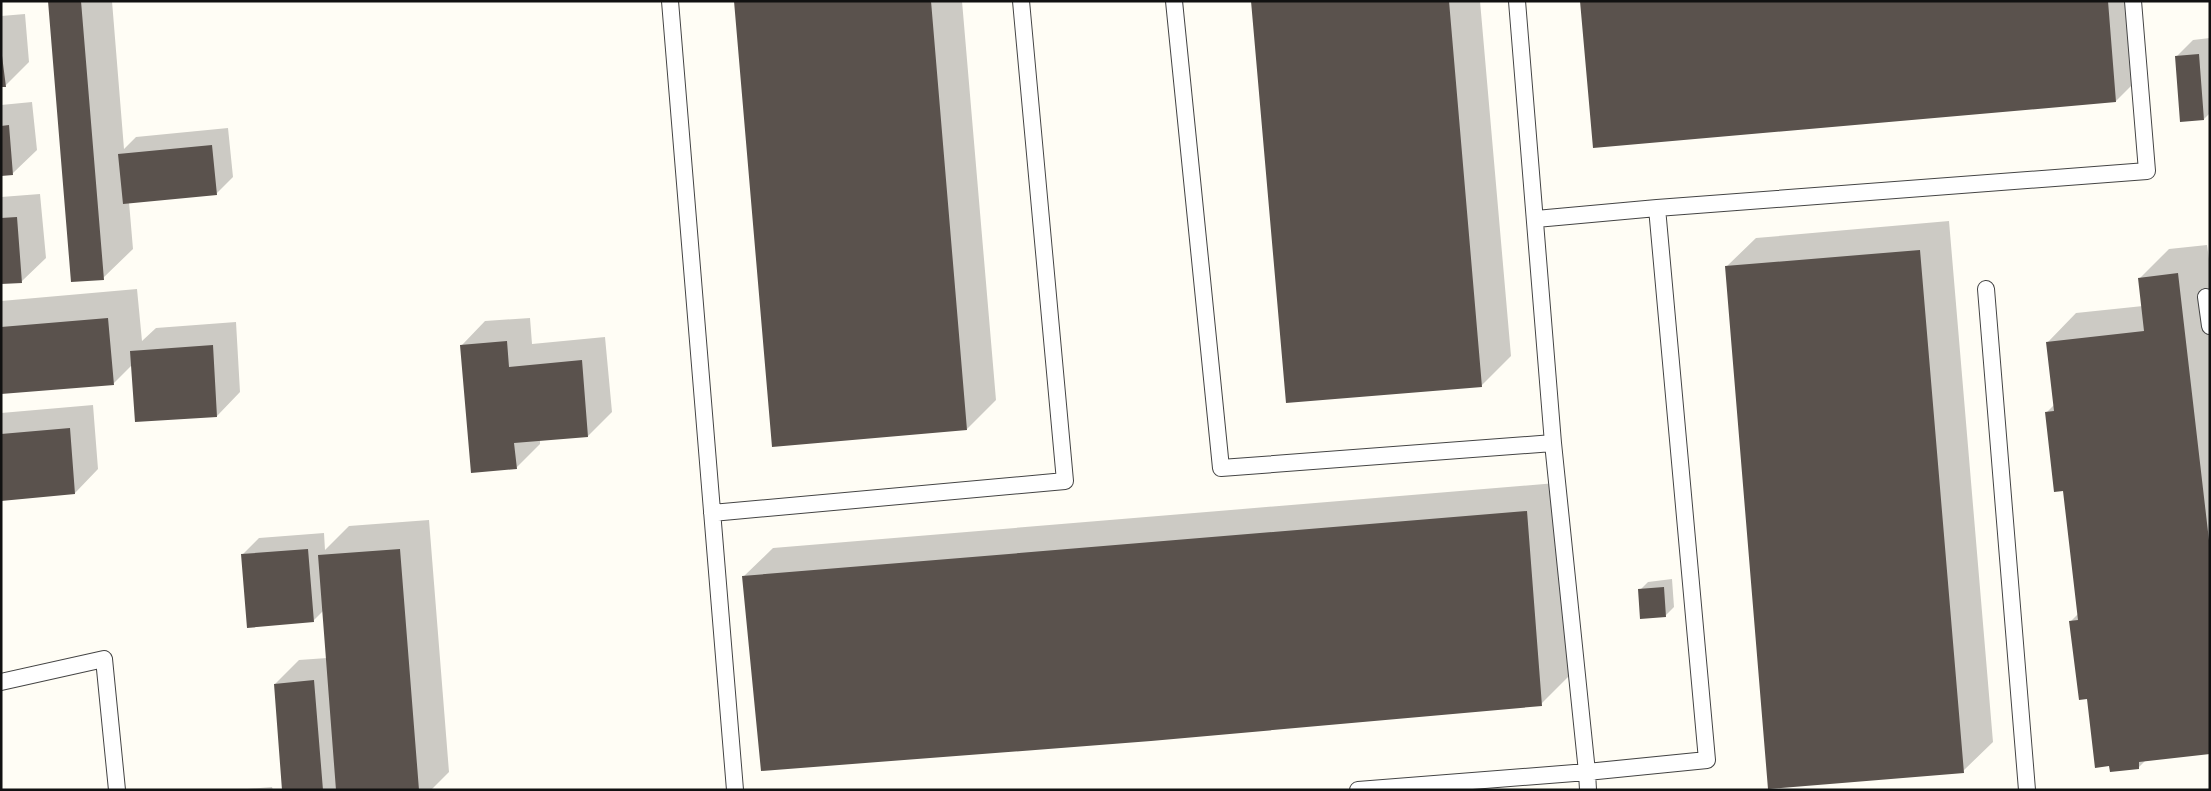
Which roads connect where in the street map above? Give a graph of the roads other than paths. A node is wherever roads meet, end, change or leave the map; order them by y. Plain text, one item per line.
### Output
1 (670, 1) edge
2 (1021, 1) edge
3 (1174, 1) edge
4 (1517, 1) edge
5 (2133, 1) edge
6 (1657, 208) junction
7 (1536, 219) junction
8 (1986, 289) dead end
9 (2206, 297) dead end
10 (2210, 326) edge
11 (1553, 443) junction
12 (712, 513) junction
13 (1, 682) edge
14 (1587, 772) junction
15 (117, 790) edge
16 (735, 790) edge
17 (1358, 790) edge
18 (1588, 790) edge
19 (2027, 790) edge

1 - 12 lane
2 - 12 lane
3 - 11 lane
4 - 7 lane
5 - 6 lane
6 - 7 lane
6 - 14 lane
7 - 11 lane
8 - 19 lane
9 - 10 lane
11 - 14 lane
12 - 16 lane
13 - 15 lane
14 - 17 lane
14 - 18 lane

